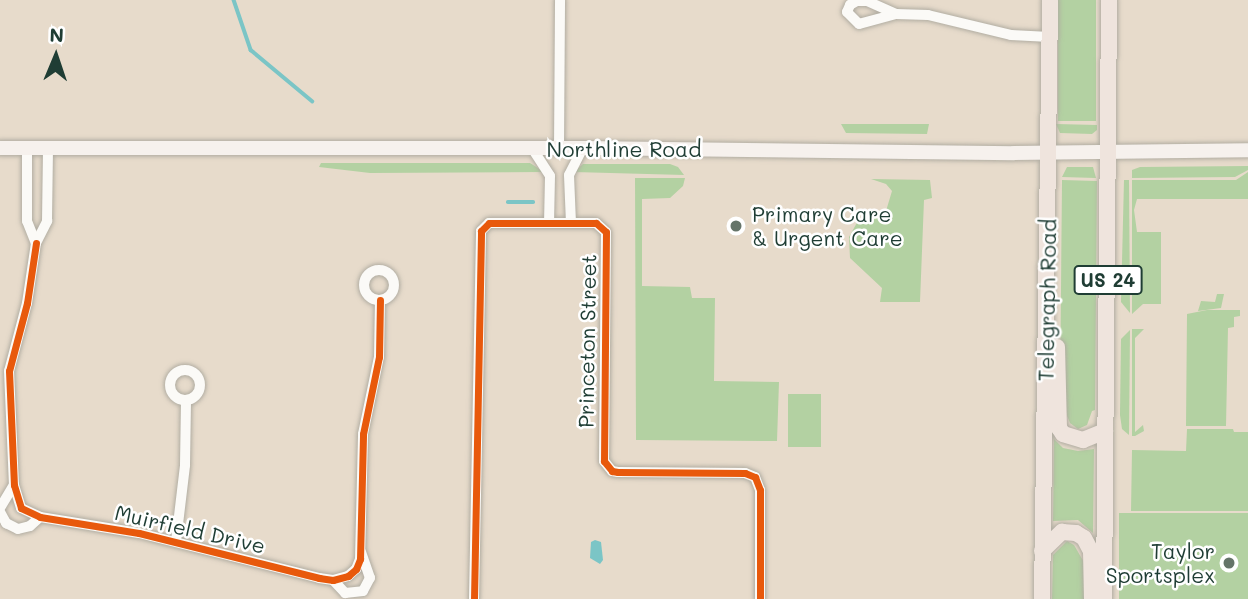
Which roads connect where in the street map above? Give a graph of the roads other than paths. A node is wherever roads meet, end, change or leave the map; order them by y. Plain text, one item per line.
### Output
1 (560, 0) edge
2 (1050, 0) edge
3 (1101, 0) edge
4 (1110, 0) edge
5 (896, 13) dead end
6 (1109, 20) junction
7 (1050, 37) junction
8 (48, 147) junction
9 (0, 148) edge
10 (27, 148) junction
11 (532, 148) junction
12 (559, 148) junction
13 (583, 148) junction
14 (1248, 150) edge
15 (1109, 151) junction
16 (1049, 153) junction
17 (1049, 192) junction
18 (549, 223) junction
19 (571, 223) junction
20 (36, 243) junction
21 (380, 300) dead end
22 (186, 400) dead end
23 (1105, 430) junction
24 (14, 485) junction
25 (0, 510) edge
26 (40, 517) junction
27 (176, 541) junction
28 (1042, 551) junction
29 (361, 552) junction
30 (333, 580) junction
31 (474, 599) edge
32 (760, 599) edge
33 (1042, 599) edge
34 (1092, 599) edge
35 (1104, 599) edge

1 - 12 street
2 - 7 main road, Telegraph Road / US 24
3 - 6 main road
4 - 6 main road, US 24
5 - 7 street
6 - 15 main road, US 24
7 - 16 main road, Telegraph Road / US 24
8 - 10 main road, Northline Road
8 - 11 main road, Northline Road
8 - 20 street
9 - 10 main road, Northline Road
10 - 20 street
11 - 12 main road, Northline Road
11 - 18 street
12 - 13 main road, Northline Road
13 - 16 main road, Northline Road
13 - 19 street, Princeton Street
14 - 15 main road, Northline Road
15 - 16 main road, Northline Road
15 - 23 main road, US 24
16 - 17 main road, Telegraph Road / US 24
17 - 23 main road
17 - 28 main road, Telegraph Road / US 24
18 - 19 street, Princeton Street
18 - 31 street, Princeton Street
19 - 32 street, Princeton Street
20 - 24 street
21 - 29 street
22 - 27 street
23 - 35 main road, US 24
24 - 25 street, Muirfield Drive
24 - 26 street
25 - 26 street, Muirfield Drive
26 - 27 street, Muirfield Drive
27 - 30 street, Muirfield Drive
28 - 33 main road, Telegraph Road / US 24
28 - 34 main road
29 - 30 street
29 - 30 street, Muirfield Drive

